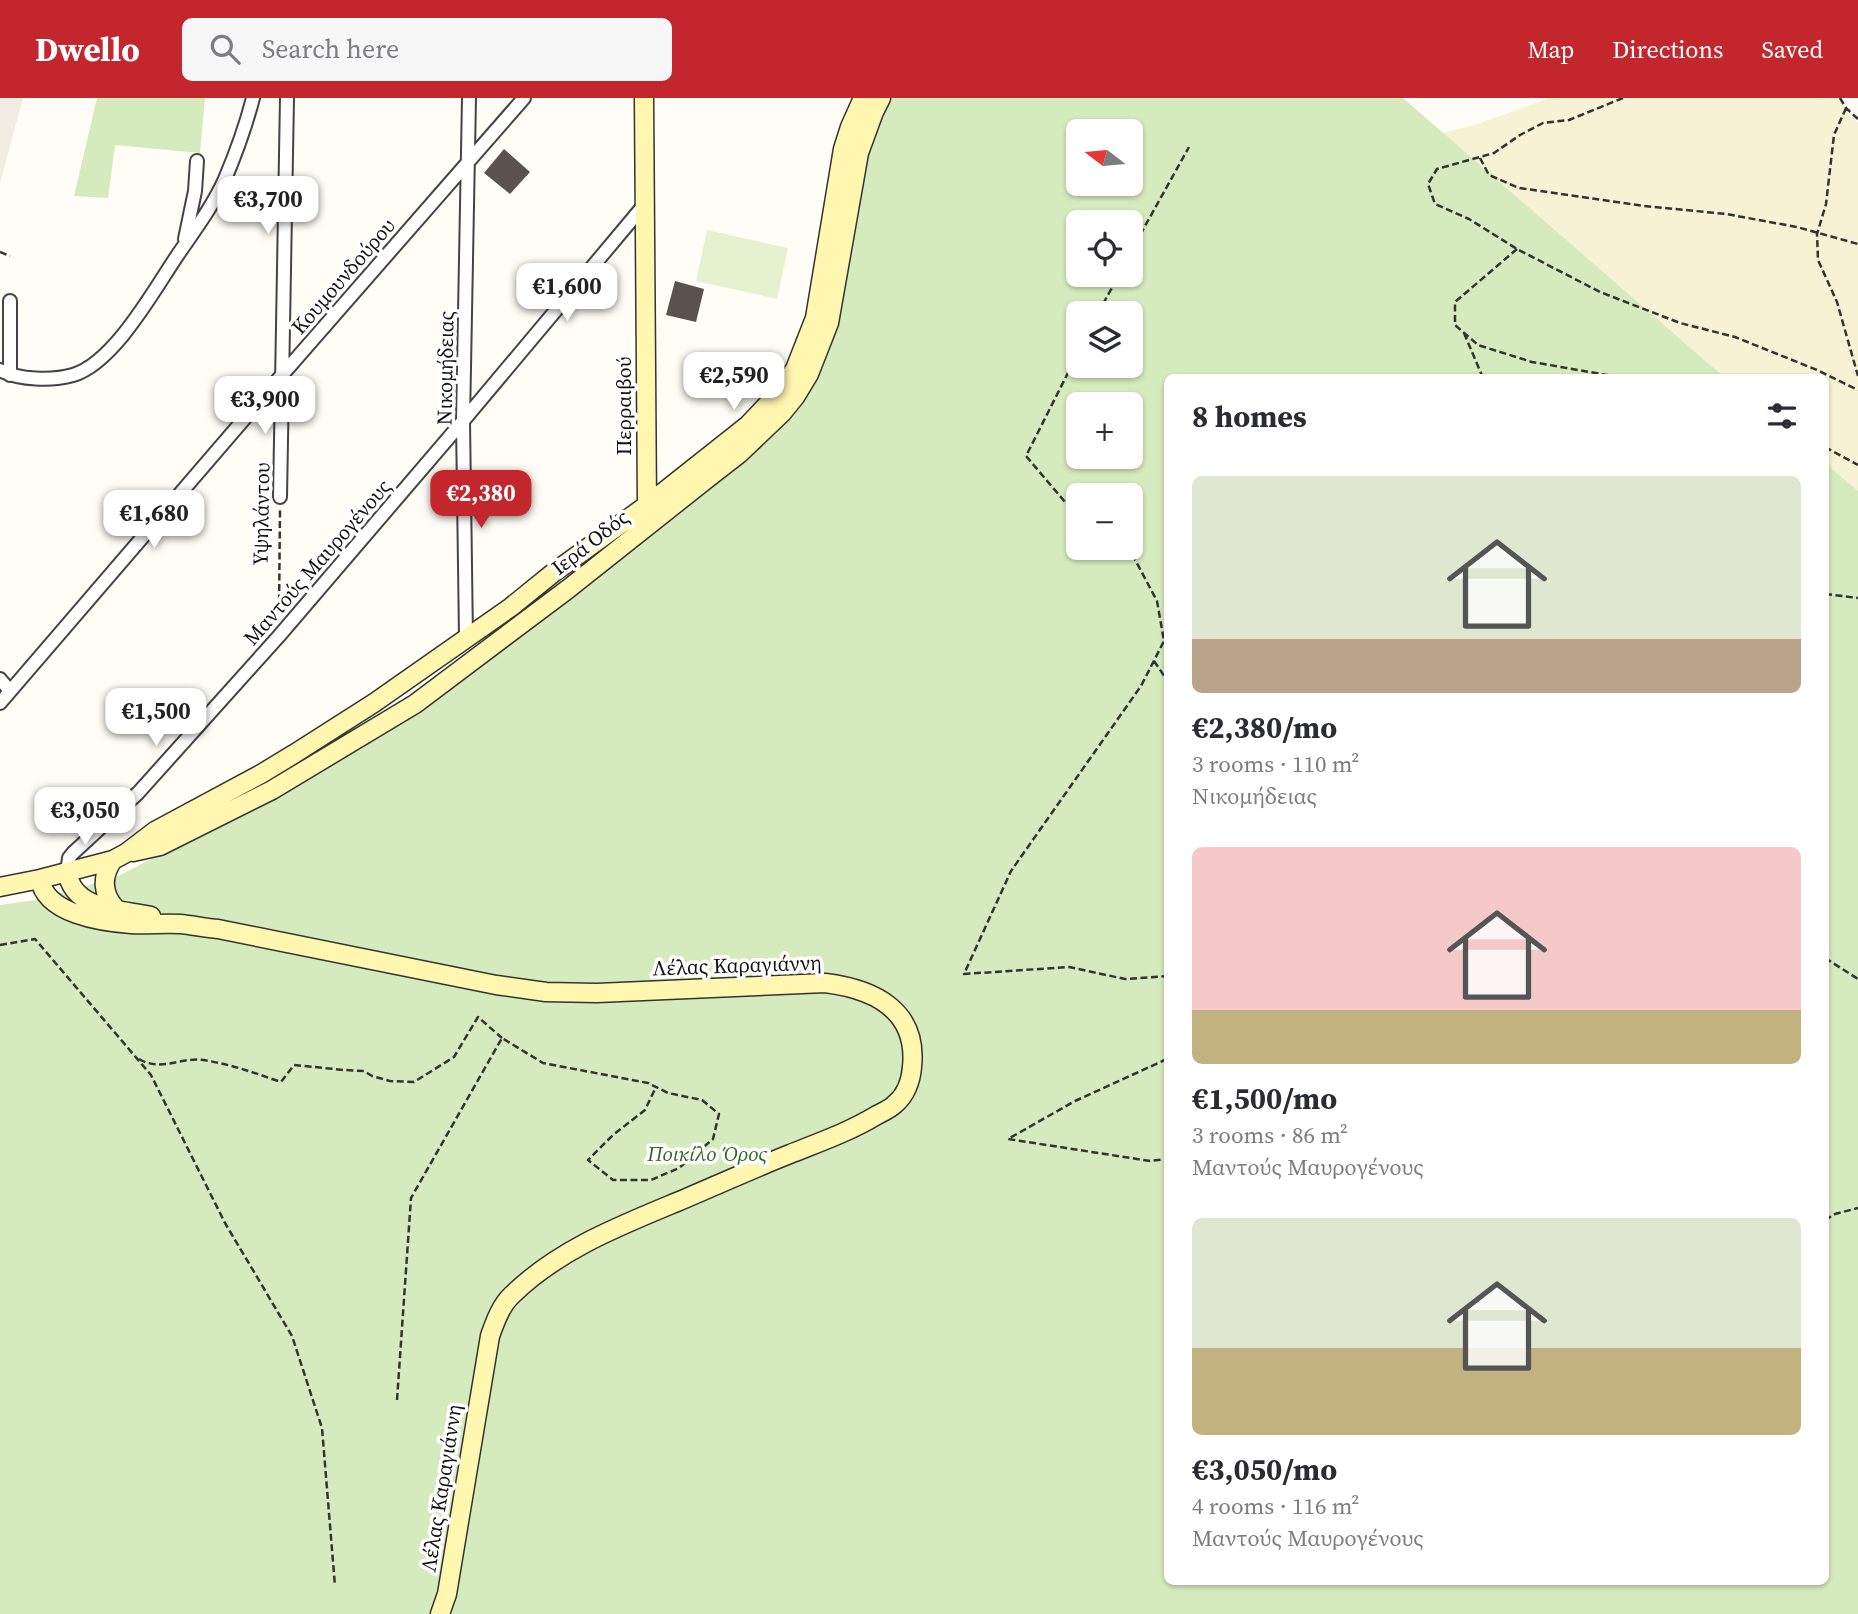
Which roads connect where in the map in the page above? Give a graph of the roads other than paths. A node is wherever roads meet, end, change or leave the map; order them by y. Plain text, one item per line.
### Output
1 (253, 98) edge
2 (287, 98) edge
3 (469, 98) edge
4 (524, 98) edge
5 (644, 98) edge
6 (863, 98) edge
7 (881, 98) edge
8 (197, 161) dead end
9 (467, 163) junction
10 (645, 204) junction
11 (184, 246) junction
12 (10, 301) dead end
13 (5, 373) edge
14 (282, 375) junction
15 (463, 421) junction
16 (280, 498) road end
17 (647, 505) junction
18 (466, 638) junction
19 (0, 679) edge
20 (10, 691) junction
21 (0, 703) edge
22 (120, 857) junction
23 (67, 872) junction
24 (40, 879) junction
25 (0, 887) edge
26 (116, 909) junction
27 (178, 924) junction
28 (440, 1614) edge

1 - 11 street
2 - 14 street, Υψηλάντου
3 - 9 street, Νικομήδειας
4 - 9 street, Κουμουνδούρου
5 - 10 main road, Περραιβού
6 - 17 main road, Ιερά Οδός
7 - 22 main road, Ιερά Οδός
8 - 11 street
9 - 14 street, Κουμουνδούρου
9 - 15 street, Νικομήδειας
10 - 15 street, Μαντούς Μαυρογένους
10 - 17 main road, Περραιβού
11 - 13 street
12 - 13 street
14 - 16 street, Υψηλάντου
14 - 20 street, Κουμουνδούρου
15 - 18 street, Νικομήδειας
15 - 23 street, Μαντούς Μαυρογένους
17 - 18 main road, Ιερά Οδός
18 - 22 main road, Ιερά Οδός
19 - 20 street
20 - 21 street, Κουμουνδούρου
22 - 23 main road, Ιερά Οδός
22 - 26 main road
23 - 24 main road, Ιερά Οδός
23 - 26 main road, Λέλας Καραγιάννη
24 - 25 main road, Ιερά Οδός
24 - 27 main road, Λέλας Καραγιάννη
26 - 27 main road, Λέλας Καραγιάννη
27 - 28 main road, Λέλας Καραγιάννη

